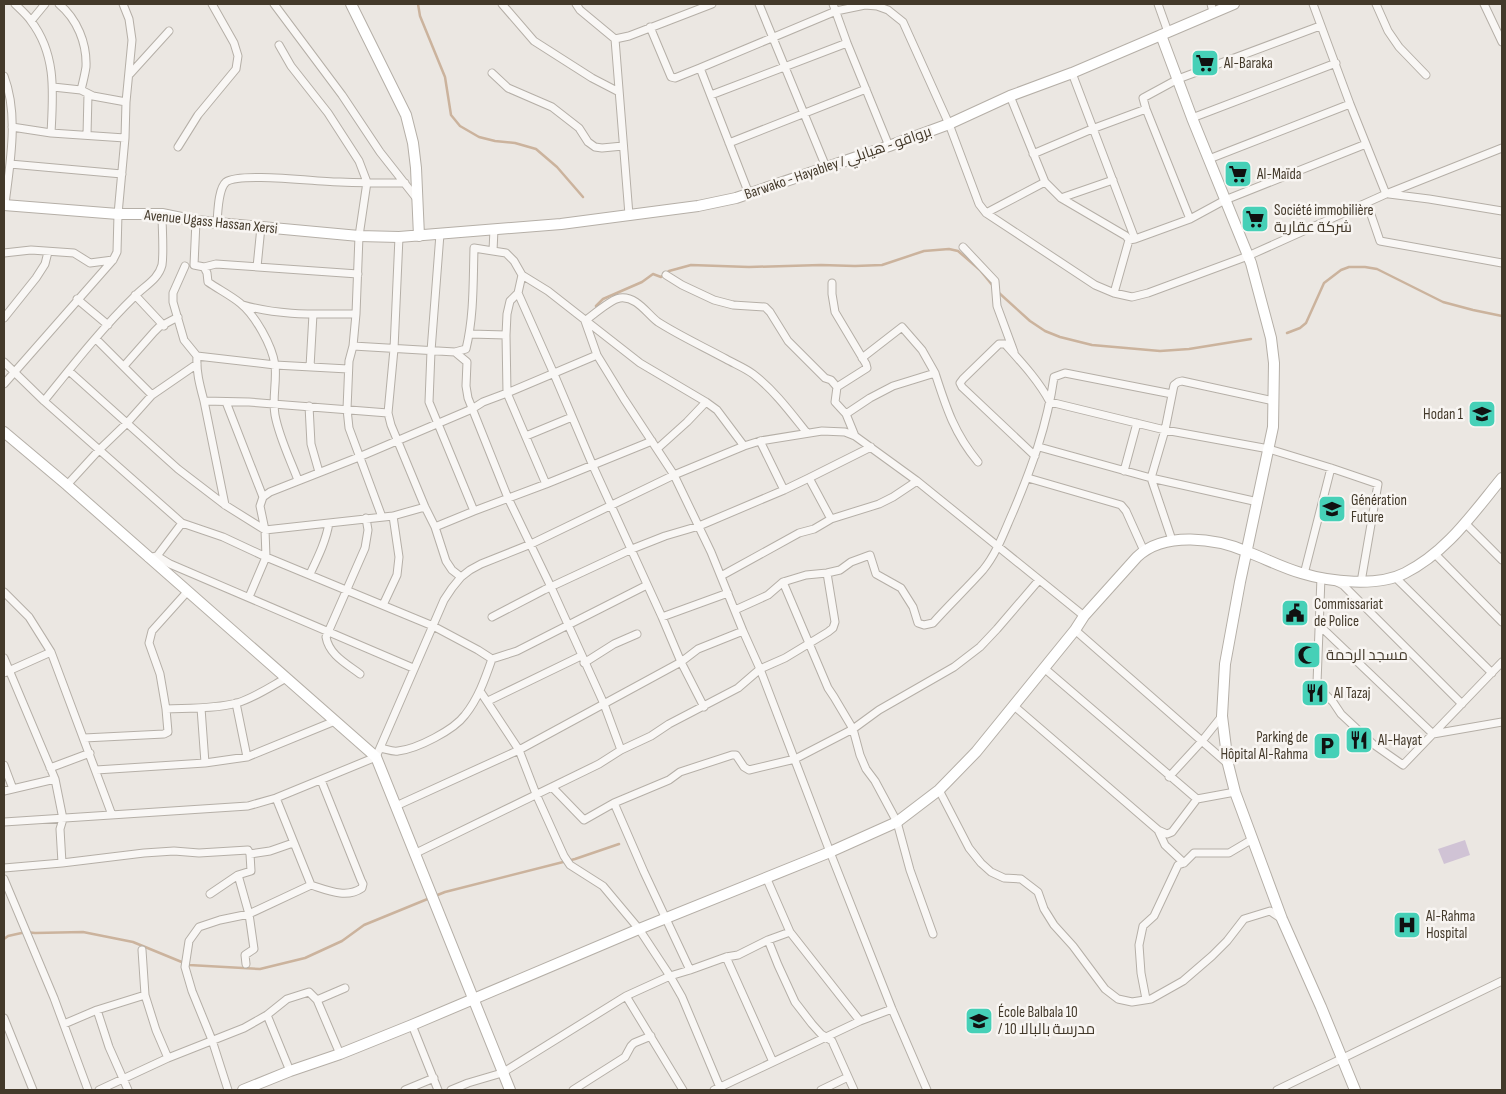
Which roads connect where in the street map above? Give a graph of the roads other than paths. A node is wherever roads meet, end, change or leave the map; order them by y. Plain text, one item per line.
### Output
1 (15, 4) edge
2 (45, 4) edge
3 (59, 4) edge
4 (123, 4) edge
5 (212, 4) edge
6 (274, 4) edge
7 (351, 4) edge
8 (502, 4) edge
9 (576, 4) edge
10 (712, 4) edge
11 (759, 4) edge
12 (1158, 4) edge
13 (1234, 4) edge
14 (1313, 4) edge
15 (1376, 4) edge
16 (1484, 4) edge
17 (835, 7) edge
18 (1212, 8) edge
19 (31, 21) junction
20 (1320, 26) junction
21 (650, 27) junction
22 (169, 31) dead end
23 (1165, 33) junction
24 (773, 37) junction
25 (615, 39) junction
26 (1502, 42) edge
27 (847, 43) junction
28 (279, 45) dead end
29 (1336, 63) junction
30 (785, 67) junction
31 (700, 68) junction
32 (492, 73) dead end
33 (1072, 73) junction
34 (130, 74) junction
35 (1426, 75) dead end
36 (4, 76) edge
37 (1178, 79) junction
38 (53, 87) junction
39 (866, 89) junction
40 (85, 92) junction
41 (619, 92) junction
42 (711, 96) junction
43 (1010, 96) junction
44 (126, 102) junction
45 (1350, 104) junction
46 (1146, 110) junction
47 (804, 112) junction
48 (1192, 118) junction
49 (948, 124) junction
50 (12, 127) junction
51 (1092, 129) junction
52 (51, 133) junction
53 (87, 135) junction
54 (126, 138) junction
55 (729, 143) junction
56 (1366, 144) junction
57 (623, 146) junction
58 (889, 146) junction
59 (178, 147) dead end
60 (1502, 148) edge
61 (1033, 154) junction
62 (1209, 159) junction
63 (10, 164) junction
64 (826, 167) junction
65 (122, 174) junction
66 (1113, 180) junction
67 (367, 182) junction
68 (1045, 182) junction
69 (405, 183) junction
70 (749, 194) junction
71 (1386, 194) junction
72 (417, 198) junction
73 (1061, 198) junction
74 (1225, 200) junction
75 (1366, 202) junction
76 (4, 204) edge
77 (1502, 211) edge
78 (986, 213) junction
79 (118, 214) junction
80 (162, 214) junction
81 (629, 215) junction
82 (1190, 219) junction
83 (196, 221) junction
84 (217, 222) junction
85 (261, 227) junction
86 (494, 229) junction
87 (440, 234) junction
88 (359, 236) junction
89 (419, 236) junction
90 (399, 237) junction
91 (1132, 239) junction
92 (963, 247) dead end
93 (493, 251) junction
94 (48, 252) junction
95 (4, 253) edge
96 (1248, 256) junction
97 (113, 260) junction
98 (1502, 263) edge
99 (185, 266) dead end
100 (204, 267) junction
101 (257, 267) junction
102 (358, 274) junction
103 (522, 275) junction
104 (666, 275) dead end
105 (832, 283) dead end
106 (518, 293) junction
107 (1114, 293) junction
108 (135, 295) junction
109 (77, 299) junction
110 (241, 304) junction
111 (313, 314) junction
112 (356, 314) junction
113 (178, 317) junction
114 (4, 318) edge
115 (585, 321) junction
116 (108, 325) junction
117 (164, 326) junction
118 (470, 334) junction
119 (506, 336) junction
120 (96, 339) junction
121 (353, 346) junction
122 (394, 349) junction
123 (431, 351) junction
124 (455, 352) junction
125 (597, 355) junction
126 (1016, 357) junction
127 (862, 358) junction
128 (197, 360) junction
129 (4, 362) edge
130 (275, 365) junction
131 (124, 366) junction
132 (310, 367) junction
133 (348, 370) junction
134 (69, 371) junction
135 (13, 372) junction
136 (935, 373) junction
137 (554, 374) junction
138 (4, 384) edge
139 (837, 387) junction
140 (508, 393) junction
141 (1172, 394) junction
142 (152, 395) junction
143 (44, 401) junction
144 (204, 401) junction
145 (1274, 401) junction
146 (226, 402) junction
147 (706, 402) junction
148 (1050, 402) junction
149 (274, 404) junction
150 (309, 406) junction
151 (346, 409) junction
152 (472, 409) junction
153 (388, 413) junction
154 (846, 414) junction
155 (572, 417) junction
156 (127, 423) junction
157 (437, 423) junction
158 (1137, 423) junction
159 (1165, 430) junction
160 (4, 432) edge
161 (808, 434) junction
162 (526, 436) junction
163 (855, 436) junction
164 (397, 440) junction
165 (760, 440) junction
166 (652, 441) junction
167 (744, 446) junction
168 (1039, 447) junction
169 (871, 448) junction
170 (657, 449) junction
171 (1269, 449) junction
172 (99, 450) junction
173 (1036, 456) junction
174 (359, 457) junction
175 (978, 462) dead end
176 (593, 466) junction
177 (1331, 468) junction
178 (1124, 471) junction
179 (319, 472) junction
180 (674, 476) junction
181 (809, 478) junction
182 (1028, 478) junction
183 (1151, 478) junction
184 (1502, 478) edge
185 (298, 480) junction
186 (916, 482) junction
187 (546, 484) junction
188 (67, 485) junction
189 (784, 490) junction
190 (263, 497) junction
191 (508, 498) junction
192 (1258, 502) junction
193 (224, 504) junction
194 (425, 506) junction
195 (611, 506) junction
196 (474, 511) junction
197 (393, 516) junction
198 (382, 517) junction
199 (366, 518) junction
200 (831, 519) junction
201 (182, 522) junction
202 (329, 523) junction
203 (1466, 524) junction
204 (699, 526) junction
205 (435, 527) junction
206 (265, 530) junction
207 (1172, 540) junction
208 (531, 544) junction
209 (998, 548) junction
210 (632, 549) junction
211 (1144, 551) junction
212 (1248, 551) junction
213 (1435, 554) junction
214 (153, 557) junction
215 (266, 557) junction
216 (1502, 560) edge
217 (827, 573) junction
218 (310, 574) junction
219 (1304, 574) junction
220 (721, 576) junction
221 (461, 577) junction
222 (1320, 577) junction
223 (1395, 577) junction
224 (1039, 580) junction
225 (1333, 580) junction
226 (784, 582) junction
227 (1362, 582) junction
228 (647, 584) junction
229 (551, 587) junction
230 (346, 589) junction
231 (4, 592) edge
232 (187, 592) junction
233 (728, 593) junction
234 (250, 597) junction
235 (383, 605) junction
236 (735, 610) junction
237 (1084, 616) junction
238 (492, 617) dead end
239 (662, 617) junction
240 (1502, 622) edge
241 (568, 625) junction
242 (432, 626) junction
243 (1320, 626) junction
244 (1075, 630) junction
245 (743, 631) junction
246 (328, 632) junction
247 (637, 634) dead end
248 (808, 644) junction
249 (51, 652) junction
250 (4, 658) edge
251 (492, 659) junction
252 (583, 659) junction
253 (681, 662) junction
254 (1502, 662) edge
255 (413, 668) junction
256 (1044, 668) junction
257 (760, 669) junction
258 (6, 672) edge
259 (1492, 673) junction
260 (360, 674) dead end
261 (286, 678) junction
262 (480, 691) junction
263 (488, 701) junction
264 (236, 703) junction
265 (604, 704) junction
266 (1462, 704) junction
267 (1013, 705) junction
268 (704, 707) junction
269 (201, 708) junction
270 (166, 709) junction
271 (1222, 716) junction
272 (335, 721) junction
273 (1502, 722) edge
274 (852, 729) junction
275 (1433, 734) junction
276 (84, 738) junction
277 (1202, 741) junction
278 (519, 750) junction
279 (621, 750) junction
280 (378, 752) junction
281 (90, 753) junction
282 (247, 757) junction
283 (795, 759) junction
284 (205, 763) junction
285 (1228, 764) junction
286 (4, 765) edge
287 (50, 768) junction
288 (96, 770) junction
289 (1169, 777) junction
290 (55, 780) junction
291 (321, 780) junction
292 (552, 787) junction
293 (13, 789) junction
294 (939, 790) junction
295 (4, 791) edge
296 (1235, 792) junction
297 (536, 794) junction
298 (276, 798) junction
299 (1197, 799) junction
300 (614, 802) junction
301 (396, 806) junction
302 (112, 815) junction
303 (63, 819) junction
304 (4, 822) edge
305 (897, 822) junction
306 (1158, 830) junction
307 (1252, 840) junction
308 (293, 843) junction
309 (830, 852) junction
310 (250, 854) junction
311 (414, 854) junction
312 (1184, 862) junction
313 (62, 863) junction
314 (4, 868) edge
315 (238, 875) junction
316 (766, 878) junction
317 (4, 880) edge
318 (311, 885) junction
319 (210, 894) dead end
320 (249, 914) junction
321 (666, 918) junction
322 (1282, 919) junction
323 (638, 929) junction
324 (790, 932) junction
325 (933, 934) dead end
326 (768, 940) junction
327 (142, 950) dead end
328 (726, 957) junction
329 (246, 964) dead end
330 (690, 970) junction
331 (670, 976) junction
332 (1502, 981) edge
333 (345, 988) dead end
334 (145, 994) junction
335 (626, 996) junction
336 (473, 999) junction
337 (1146, 999) junction
338 (317, 1000) junction
339 (892, 1009) junction
340 (97, 1010) junction
341 (267, 1015) junction
342 (4, 1018) edge
343 (860, 1022) junction
344 (64, 1024) junction
345 (412, 1025) junction
346 (651, 1036) junction
347 (827, 1037) junction
348 (212, 1040) junction
349 (340, 1054) junction
350 (168, 1058) junction
351 (1342, 1058) junction
352 (773, 1062) junction
353 (290, 1071) junction
354 (502, 1073) junction
355 (848, 1077) junction
356 (434, 1078) junction
357 (123, 1080) junction
358 (718, 1089) edge
359 (34, 1090) edge
360 (88, 1090) edge
361 (99, 1090) edge
362 (128, 1090) edge
363 (228, 1090) edge
364 (243, 1090) edge
365 (405, 1090) edge
366 (438, 1090) edge
367 (452, 1090) edge
368 (510, 1090) edge
369 (573, 1090) edge
370 (683, 1090) edge
371 (821, 1090) edge
372 (854, 1090) edge
373 (927, 1090) edge
374 (1277, 1090) edge
375 (1355, 1090) edge

1 - 19 street
2 - 19 street
3 - 40 street
4 - 34 street
5 - 59 street
6 - 69 street
7 - 72 street
8 - 41 street
9 - 25 street
10 - 21 street
11 - 24 street
12 - 23 street
13 - 18 street, Barwako - Hayabley / برواقو - هيابلي
14 - 20 street
15 - 35 street
16 - 26 street
17 - 24 street
17 - 27 street
17 - 49 street
18 - 23 street, Barwako - Hayabley / برواقو - هيابلي
19 - 38 street
20 - 29 street
20 - 37 street
21 - 25 street
21 - 31 street
22 - 34 street
23 - 33 street, Barwako - Hayabley / برواقو - هيابلي
23 - 37 street
24 - 30 street
24 - 31 street
25 - 41 street
27 - 30 street
27 - 39 street
28 - 67 street
29 - 45 street
29 - 48 street
30 - 42 street
30 - 47 street
31 - 42 street
32 - 57 street
33 - 43 street, Barwako - Hayabley / برواقو - هيابلي
33 - 51 street
34 - 44 street
36 - 50 street
37 - 46 street
37 - 48 street
38 - 40 street
38 - 52 street
39 - 47 street
39 - 58 street
40 - 44 street
40 - 53 street
41 - 57 street
42 - 55 street
43 - 49 street, Barwako - Hayabley / برواقو - هيابلي
43 - 61 street
44 - 54 street
45 - 56 street
45 - 62 street
46 - 51 street
46 - 82 street
47 - 55 street
47 - 64 street
48 - 62 street
49 - 58 street, Barwako - Hayabley / برواقو - هيابلي
49 - 78 street
50 - 52 street
50 - 63 street
51 - 61 street
51 - 66 street
52 - 53 street
53 - 54 street
54 - 65 street
55 - 70 street
56 - 71 street
56 - 74 street
57 - 81 street
58 - 64 street, Barwako - Hayabley / برواقو - هيابلي
60 - 71 street
61 - 68 street
62 - 74 street
63 - 65 street
63 - 76 street
64 - 70 street, Barwako - Hayabley / برواقو - هيابلي
65 - 79 street
66 - 73 street
66 - 91 street
67 - 69 street
67 - 84 street
67 - 88 street
68 - 73 street
68 - 78 street
69 - 72 street
70 - 81 street, Barwako - Hayabley / برواقو - هيابلي
71 - 75 street
71 - 77 street
72 - 89 street
73 - 91 street
74 - 82 street
74 - 96 street
75 - 96 street
75 - 98 street
76 - 79 street, Avenue Ugass Hassan Xersi
78 - 107 street
79 - 80 street, Avenue Ugass Hassan Xersi
79 - 97 street
80 - 83 street, Avenue Ugass Hassan Xersi
80 - 108 street
81 - 86 street, Barwako - Hayabley / برواقو - هيابلي
82 - 91 street
83 - 84 street, Avenue Ugass Hassan Xersi
83 - 100 street
84 - 85 street, Avenue Ugass Hassan Xersi
85 - 88 street, Avenue Ugass Hassan Xersi
85 - 101 street
86 - 87 street, Barwako - Hayabley / برواقو - هيابلي
86 - 93 street
87 - 89 street, Barwako - Hayabley / برواقو - هيابلي
87 - 123 street
88 - 90 street, Avenue Ugass Hassan Xersi
88 - 102 street
89 - 90 street, Avenue Ugass Hassan Xersi
90 - 122 street
91 - 107 street
92 - 126 street
93 - 103 street
93 - 118 street
94 - 95 street
94 - 97 street
94 - 114 street
96 - 107 street
96 - 145 street
97 - 109 street
99 - 113 street
100 - 101 street
100 - 110 street
101 - 102 street
102 - 112 street
103 - 106 street
103 - 115 street
104 - 139 street
105 - 127 street
106 - 119 street
106 - 137 street
108 - 116 street
108 - 117 street
109 - 116 street
109 - 135 street
110 - 111 street
110 - 130 street
111 - 112 street
111 - 132 street
112 - 121 street
113 - 117 street
113 - 128 street
115 - 125 street
115 - 147 street
115 - 161 street
116 - 120 street
117 - 131 street
118 - 119 street
118 - 124 street
119 - 140 street
120 - 131 street
120 - 134 street
121 - 122 street
121 - 133 street
122 - 123 street
122 - 153 street
123 - 124 street
123 - 157 street
124 - 152 street
125 - 137 street
125 - 166 street
126 - 148 street
126 - 173 street
127 - 136 street
127 - 139 street
128 - 130 street
128 - 142 street
128 - 144 street
129 - 135 street
130 - 132 street
130 - 149 street
131 - 142 street
132 - 133 street
133 - 151 street
134 - 143 street
134 - 156 street
135 - 138 street
135 - 143 street
136 - 154 street
136 - 175 street
137 - 140 street
137 - 155 street
139 - 154 street
140 - 152 street
140 - 162 street
141 - 145 street
141 - 148 street
141 - 159 street
142 - 156 street
143 - 172 street
144 - 146 street
144 - 193 street
145 - 171 street
146 - 149 street
146 - 190 street
147 - 167 street
147 - 170 street
148 - 158 street
148 - 168 street
149 - 150 street
149 - 185 street
150 - 151 street
150 - 179 street
151 - 153 street
151 - 174 street
152 - 157 street
152 - 191 street
153 - 164 street
154 - 163 street
155 - 162 street
155 - 176 street
156 - 172 street
156 - 193 street
157 - 164 street
157 - 196 street
158 - 159 street
158 - 178 street
159 - 171 street
159 - 183 street
160 - 188 street
161 - 163 street
161 - 165 street
162 - 187 street
163 - 169 street
164 - 174 street
164 - 194 street
165 - 167 street
165 - 189 street
166 - 170 street
166 - 176 street
167 - 180 street
168 - 173 street
168 - 178 street
169 - 181 street
169 - 186 street
170 - 180 street
171 - 177 street
171 - 192 street
172 - 188 street
172 - 201 street
173 - 182 street
174 - 179 street
174 - 198 street
176 - 187 street
176 - 195 street
177 - 219 street
177 - 227 street
178 - 183 street
179 - 185 street
180 - 195 street
180 - 204 street
181 - 189 street
181 - 200 street
182 - 209 street
182 - 211 street
183 - 192 street
183 - 207 street
184 - 203 street
185 - 190 street
186 - 200 street
186 - 209 street
187 - 191 street
188 - 214 street
189 - 204 street
190 - 206 street
191 - 196 street
191 - 208 street
192 - 212 street
193 - 206 street
194 - 197 street
194 - 205 street
195 - 208 street
195 - 210 street
196 - 205 street
197 - 198 street
197 - 235 street
198 - 199 street
199 - 202 street
199 - 230 street
200 - 220 street
201 - 214 street
201 - 215 street
202 - 206 street
202 - 218 street
203 - 213 street
203 - 216 street
204 - 210 street
204 - 220 street
205 - 221 street
206 - 215 street
207 - 211 street
207 - 212 street
208 - 221 street
208 - 229 street
209 - 217 street
209 - 224 street
210 - 228 street
210 - 229 street
211 - 237 street
212 - 219 street
212 - 271 street
213 - 223 street
213 - 240 street
214 - 232 street
214 - 234 street
215 - 218 street
215 - 234 street
217 - 226 street
217 - 248 street
218 - 230 street
219 - 222 street
220 - 233 street
221 - 242 street
222 - 225 street
222 - 243 street
223 - 227 street
223 - 259 street
224 - 237 street
224 - 274 street
225 - 227 street
225 - 266 street
226 - 236 street
226 - 248 street
228 - 239 street
228 - 241 street
229 - 238 street
229 - 241 street
230 - 235 street
230 - 246 street
231 - 249 street
232 - 261 street
232 - 270 street
233 - 236 street
233 - 239 street
234 - 246 street
235 - 242 street
236 - 245 street
237 - 244 street
239 - 253 street
241 - 251 street
241 - 252 street
242 - 251 street
242 - 255 street
243 - 275 street
243 - 275 street
244 - 256 street
244 - 277 street
245 - 253 street
245 - 257 street
246 - 255 street
246 - 260 street
247 - 252 street
248 - 257 street
248 - 274 street
249 - 258 street
249 - 276 street
250 - 258 street
251 - 262 street
252 - 263 street
252 - 265 street
253 - 265 street
253 - 268 street
254 - 259 street
255 - 280 street
256 - 267 street
256 - 289 street
257 - 268 street
257 - 283 street
258 - 287 street
259 - 266 street
261 - 264 street
261 - 272 street
262 - 263 street
262 - 280 street
263 - 278 street
264 - 269 street
264 - 282 street
265 - 278 street
265 - 279 street
266 - 275 street
267 - 294 street
267 - 306 street
268 - 279 street
269 - 270 street
269 - 284 street
270 - 276 street
271 - 277 street
271 - 285 street
272 - 280 street
272 - 282 street
273 - 275 street
274 - 283 street
274 - 305 street
276 - 281 street
277 - 285 street
277 - 289 street
278 - 297 street
278 - 301 street
279 - 292 street
280 - 291 street
280 - 301 street
281 - 287 street
281 - 288 street
282 - 284 street
283 - 300 street
283 - 309 street
284 - 288 street
285 - 296 street
286 - 293 street
287 - 290 street
288 - 302 street
289 - 299 street
290 - 293 street
290 - 303 street
291 - 298 street
291 - 318 street
292 - 297 street
292 - 300 street
293 - 295 street
294 - 305 street
294 - 337 street
296 - 299 street
296 - 307 street
297 - 311 street
297 - 323 street
298 - 302 street
298 - 308 street
299 - 306 street
300 - 321 street
301 - 311 street
302 - 303 street
303 - 304 street
303 - 313 street
305 - 309 street
305 - 325 street
306 - 312 street
307 - 312 street
307 - 322 street
308 - 310 street
308 - 318 street
309 - 316 street
309 - 339 street
310 - 313 street
310 - 315 street
311 - 336 street
312 - 337 street
313 - 314 street
315 - 319 street
315 - 320 street
316 - 321 street
316 - 324 street
317 - 344 street
318 - 320 street
320 - 329 street
320 - 348 street
321 - 323 street
321 - 330 street
322 - 337 street
322 - 351 street
323 - 331 street
323 - 336 street
324 - 326 street
324 - 343 street
326 - 328 street
326 - 347 street
327 - 334 street
328 - 330 street
328 - 352 street
330 - 331 street
331 - 335 street
331 - 358 street
332 - 351 street
333 - 338 street
334 - 340 street
334 - 350 street
335 - 346 street
335 - 354 street
336 - 345 street
336 - 354 street
338 - 341 street
338 - 349 street
339 - 343 street
339 - 373 street
340 - 344 street
340 - 357 street
341 - 348 street
341 - 353 street
342 - 359 street
343 - 347 street
344 - 360 street
345 - 349 street
345 - 356 street
346 - 369 street
346 - 370 street
347 - 352 street
347 - 355 street
348 - 350 street
348 - 363 street
349 - 353 street
350 - 357 street
351 - 374 street
351 - 375 street
352 - 358 street
353 - 364 street
354 - 367 street
354 - 368 street
355 - 371 street
355 - 372 street
356 - 365 street
356 - 366 street
357 - 361 street
357 - 362 street

